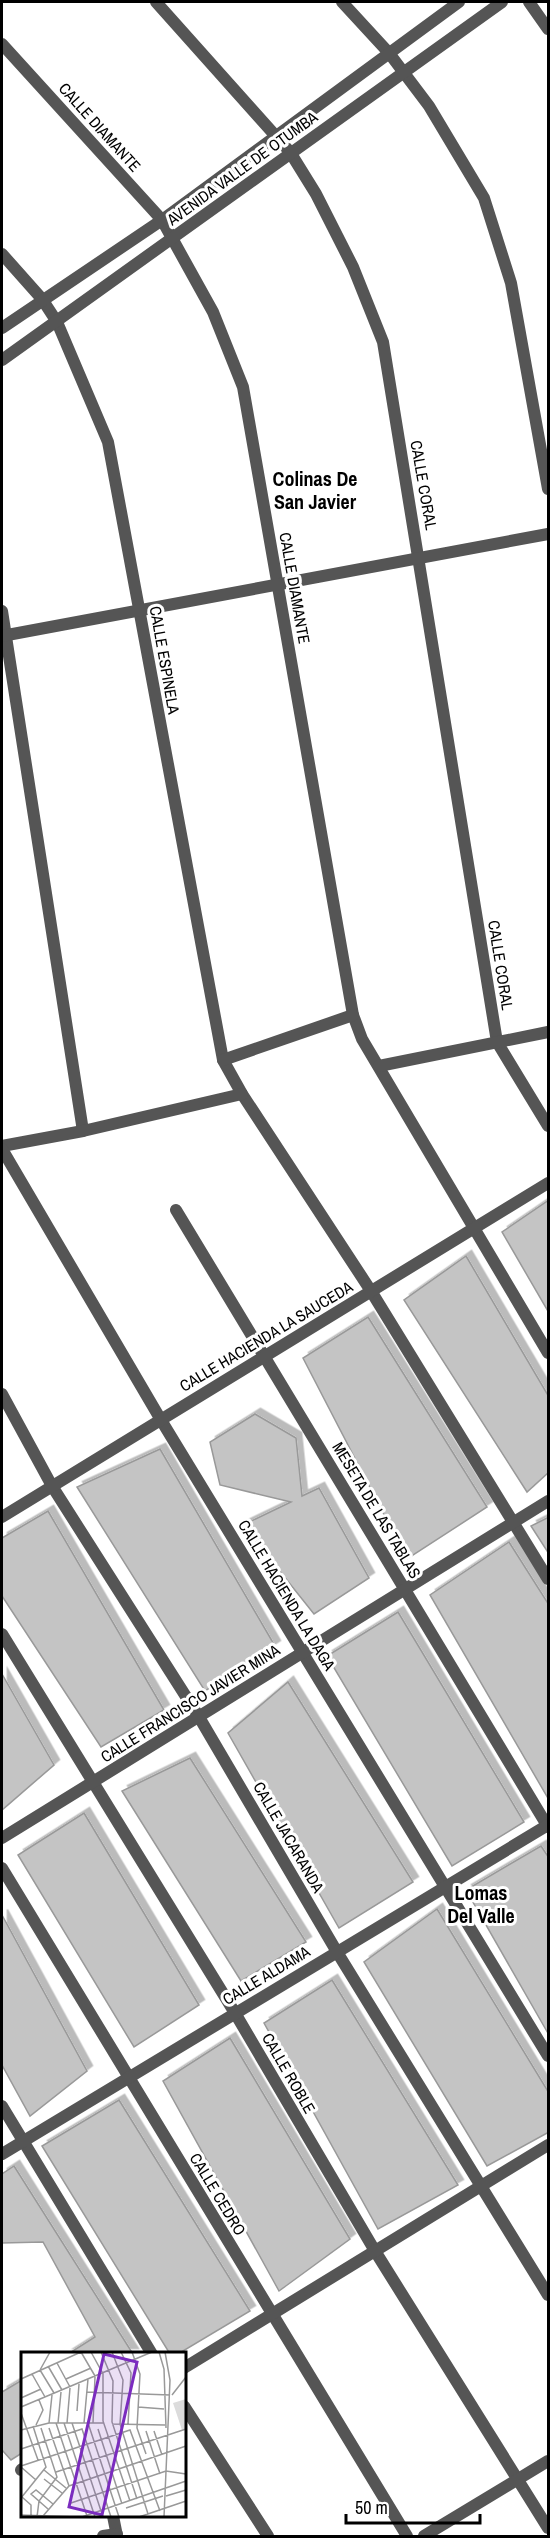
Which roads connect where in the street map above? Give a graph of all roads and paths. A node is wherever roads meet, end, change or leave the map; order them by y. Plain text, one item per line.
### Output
1 (156, 2) edge
2 (342, 2) edge
3 (459, 2) edge
4 (502, 2) edge
5 (529, 2) edge
6 (549, 29) edge
7 (2, 44) edge
8 (389, 53) junction
9 (404, 73) junction
10 (276, 135) junction
11 (291, 152) junction
12 (162, 220) junction
13 (173, 238) junction
14 (2, 254) edge
15 (42, 299) junction
16 (57, 322) junction
17 (2, 328) edge
18 (2, 360) edge
19 (549, 489) edge
20 (549, 534) edge
21 (420, 558) junction
22 (278, 585) junction
23 (140, 610) junction
24 (2, 611) edge
25 (4, 635) edge
26 (353, 1015) junction
27 (549, 1032) edge
28 (497, 1042) junction
29 (223, 1060) junction
30 (379, 1066) junction
31 (242, 1094) junction
32 (549, 1125) edge
33 (83, 1131) junction
34 (2, 1148) edge
35 (549, 1183) edge
36 (176, 1210) dead end
37 (475, 1228) junction
38 (371, 1291) junction
39 (549, 1353) edge
40 (266, 1356) junction
41 (2, 1395) edge
42 (161, 1420) junction
43 (52, 1486) junction
44 (549, 1501) edge
45 (2, 1517) edge
46 (513, 1522) junction
47 (549, 1579) edge
48 (406, 1590) junction
49 (2, 1634) edge
50 (303, 1653) junction
51 (199, 1717) junction
52 (93, 1782) junction
53 (548, 1826) edge
54 (2, 1838) edge
55 (2, 1868) edge
56 (445, 1887) junction
57 (337, 1952) junction
58 (235, 2013) junction
59 (549, 2056) edge
60 (128, 2077) junction
61 (2, 2106) edge
62 (23, 2141) junction
63 (549, 2145) edge
64 (2, 2154) edge
65 (481, 2186) junction
66 (375, 2251) junction
67 (549, 2295) edge
68 (272, 2314) junction
69 (151, 2352) edge
70 (186, 2367) edge
71 (186, 2409) edge
72 (549, 2461) edge
73 (518, 2479) junction
74 (113, 2517) edge
75 (549, 2528) edge
76 (117, 2535) edge
77 (103, 2536) edge
78 (268, 2536) edge
79 (407, 2536) edge
80 (424, 2536) edge

1 - 10 street, CALLE CORAL
2 - 8 street
3 - 8 street, AVENIDA VALLE DE OTUMBA
4 - 9 street, AVENIDA VALLE DE OTUMBA
5 - 6 street
7 - 12 street, CALLE DIAMANTE
8 - 9 street
8 - 10 street, AVENIDA VALLE DE OTUMBA
9 - 11 street, AVENIDA VALLE DE OTUMBA
9 - 19 street
10 - 11 street, CALLE CORAL
10 - 12 street, AVENIDA VALLE DE OTUMBA
11 - 13 street, AVENIDA VALLE DE OTUMBA
11 - 21 street, CALLE CORAL
12 - 13 street, CALLE DIAMANTE
12 - 15 street, AVENIDA VALLE DE OTUMBA
13 - 16 street, AVENIDA VALLE DE OTUMBA
13 - 22 street, CALLE DIAMANTE
14 - 15 street, CALLE ESPINELA
15 - 16 street, CALLE ESPINELA
15 - 17 street, AVENIDA VALLE DE OTUMBA
16 - 18 street, AVENIDA VALLE DE OTUMBA
16 - 23 street, CALLE ESPINELA
20 - 21 street
21 - 22 street
21 - 28 street, CALLE CORAL
22 - 23 street
22 - 26 street, CALLE DIAMANTE
23 - 25 street
23 - 29 street, CALLE ESPINELA
24 - 25 street
25 - 33 street
26 - 29 street
26 - 30 street, CALLE DIAMANTE
27 - 28 street
28 - 30 street
28 - 32 street
29 - 31 street, CALLE ESPINELA
30 - 37 street, CALLE DIAMANTE
31 - 33 street
31 - 38 street, CALLE ESPINELA
33 - 34 street
34 - 42 street, CALLE HACIENDA LA DAGA
35 - 37 street, CALLE HACIENDA LA SAUCEDA
36 - 40 street, MESETA DE LAS TABLAS
37 - 38 street, CALLE HACIENDA LA SAUCEDA
37 - 39 street, CALLE DIAMANTE
38 - 40 street, CALLE HACIENDA LA SAUCEDA
38 - 46 street, CALLE ESPINELA
40 - 42 street, CALLE HACIENDA LA SAUCEDA
40 - 48 street, MESETA DE LAS TABLAS
41 - 43 street, CALLE JACARANDA
42 - 43 street, CALLE HACIENDA LA SAUCEDA
42 - 50 street, CALLE HACIENDA LA DAGA
43 - 45 street, CALLE HACIENDA LA SAUCEDA
43 - 51 street, CALLE JACARANDA
44 - 46 street, CALLE FRANCISCO JAVIER MINA
46 - 47 street, CALLE ESPINELA
46 - 48 street, CALLE FRANCISCO JAVIER MINA
48 - 50 street, CALLE FRANCISCO JAVIER MINA
48 - 53 street, MESETA DE LAS TABLAS
49 - 52 street, CALLE ROBLE
50 - 51 street, CALLE FRANCISCO JAVIER MINA
50 - 56 street, CALLE HACIENDA LA DAGA
51 - 52 street, CALLE FRANCISCO JAVIER MINA
51 - 57 street, CALLE JACARANDA
52 - 54 street, CALLE FRANCISCO JAVIER MINA
52 - 58 street, CALLE ROBLE
53 - 56 street, CALLE ALDAMA
55 - 60 street, CALLE CEDRO
56 - 57 street, CALLE ALDAMA
56 - 59 street, CALLE HACIENDA LA DAGA
57 - 58 street, CALLE ALDAMA
57 - 65 street, CALLE JACARANDA
58 - 60 street, CALLE ALDAMA
58 - 66 street, CALLE ROBLE
60 - 62 street, CALLE ALDAMA
60 - 68 street, CALLE CEDRO
61 - 62 street
62 - 64 street, CALLE ALDAMA
62 - 69 street
63 - 65 street
65 - 66 street
65 - 67 street, CALLE JACARANDA
66 - 68 street
66 - 73 street, CALLE ROBLE
68 - 70 street
68 - 79 street, CALLE CEDRO
71 - 78 street
72 - 73 street
73 - 75 street, CALLE ROBLE
73 - 80 street
74 - 76 street
76 - 77 street

